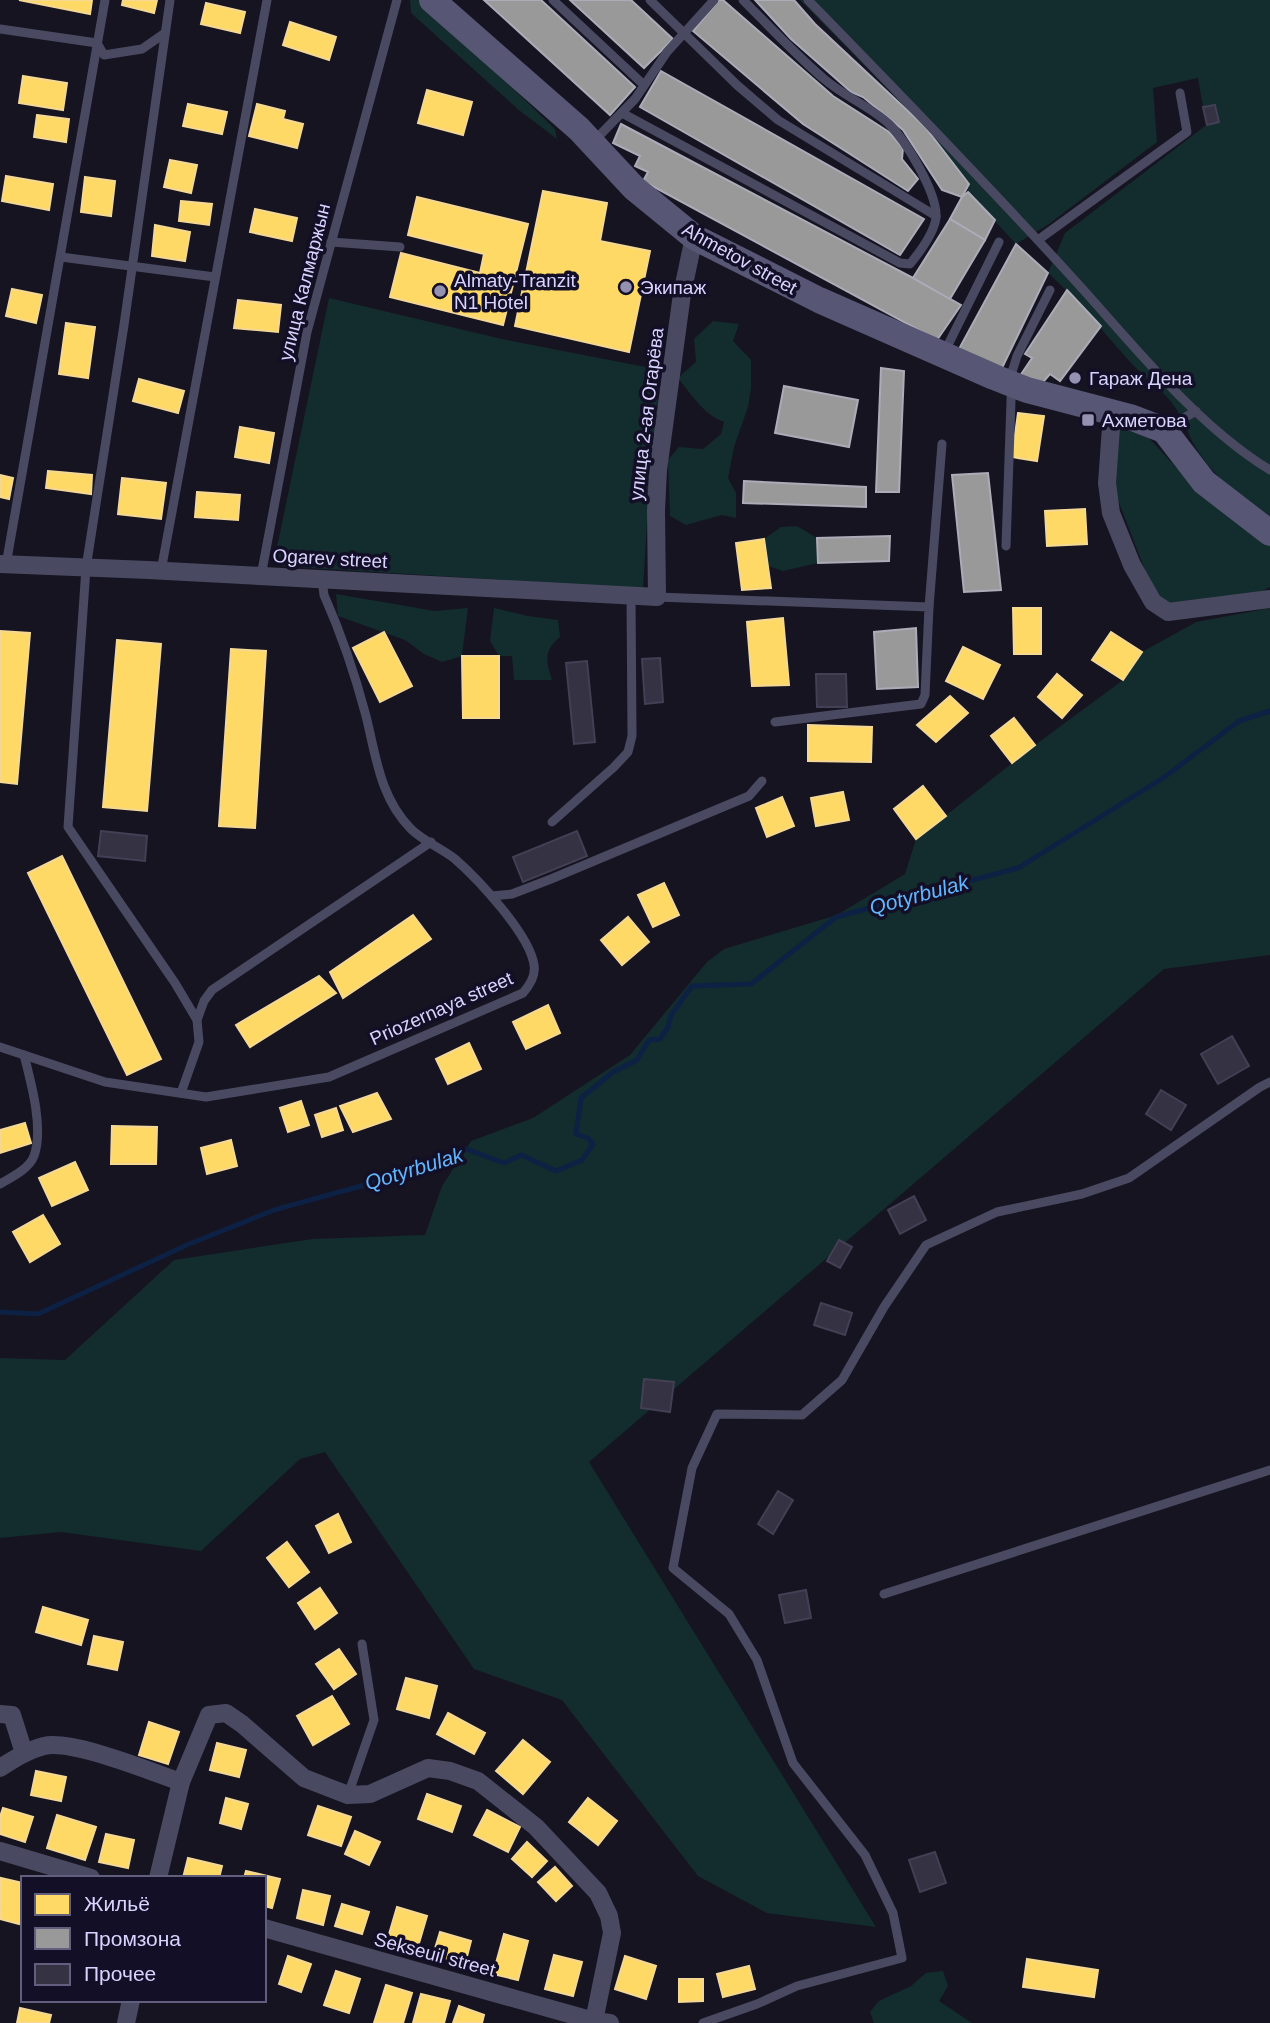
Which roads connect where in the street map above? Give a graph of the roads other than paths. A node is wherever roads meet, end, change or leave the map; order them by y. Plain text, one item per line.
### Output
1 (104, 0) edge
2 (170, 0) edge
3 (267, 0) edge
4 (397, 0) edge
5 (432, 0) edge
6 (553, 0) edge
7 (650, 0) edge
8 (714, 0) edge
9 (743, 0) edge
10 (808, 0) edge
11 (0, 29) edge
12 (165, 33) junction
13 (684, 33) junction
14 (97, 43) junction
15 (644, 85) junction
16 (1180, 93) dead end
17 (622, 113) junction
18 (592, 144) junction
19 (936, 216) junction
20 (694, 237) junction
21 (1038, 240) junction
22 (331, 242) junction
23 (999, 242) dead end
24 (400, 247) dead end
25 (61, 257) junction
26 (132, 266) junction
27 (215, 277) junction
28 (1050, 290) dead end
29 (943, 355) junction
30 (1011, 384) junction
31 (1196, 411) junction
32 (1112, 414) junction
33 (1164, 430) junction
34 (943, 444) dead end
35 (1270, 470) edge
36 (1270, 533) edge
37 (1006, 546) dead end
38 (3, 564) edge
39 (86, 568) junction
40 (161, 570) junction
41 (261, 576) junction
42 (322, 579) junction
43 (631, 596) junction
44 (657, 597) junction
45 (1270, 599) edge
46 (929, 607) junction
47 (775, 722) dead end
48 (762, 781) dead end
49 (552, 822) dead end
50 (431, 842) junction
51 (492, 896) junction
52 (197, 1020) junction
53 (0, 1047) edge
54 (24, 1055) junction
55 (1270, 1082) edge
56 (181, 1093) junction
57 (0, 1184) edge
58 (1270, 1470) edge
59 (884, 1594) dead end
60 (362, 1644) dead end
61 (0, 1714) edge
62 (24, 1753) junction
63 (0, 1768) edge
64 (181, 1782) junction
65 (348, 1795) junction
66 (0, 1851) edge
67 (84, 1876) edge
68 (158, 1876) edge
69 (266, 1929) edge
70 (131, 2002) edge
71 (602, 2022) edge
72 (126, 2023) edge
73 (703, 2023) edge

1 - 14 lane
2 - 12 lane
3 - 27 lane
4 - 22 lane, улица Калмаржын
5 - 18 main road, Ahmetov street
6 - 15 lane
7 - 13 lane
8 - 13 lane
9 - 19 lane
10 - 21 lane
11 - 14 lane
12 - 14 lane
12 - 26 lane
13 - 15 lane
13 - 19 lane
14 - 25 lane
15 - 17 lane
16 - 21 lane
17 - 18 lane
17 - 19 lane
18 - 20 main road, Ahmetov street
20 - 29 main road, Ahmetov street
20 - 44 street, улица 2-ая Огарёва
21 - 31 lane
22 - 24 lane
22 - 41 lane, улица Калмаржын
23 - 29 lane
25 - 26 lane
25 - 38 lane
26 - 27 lane
26 - 39 lane
27 - 40 lane
28 - 30 lane
29 - 30 main road, Ahmetov street
30 - 32 main road, Ahmetov street
30 - 37 lane
31 - 33 lane
31 - 35 lane
32 - 33 main road, Ahmetov street
32 - 45 street
33 - 36 main road
34 - 46 lane
38 - 39 street, Ogarev street
39 - 40 street, Ogarev street
39 - 52 lane
40 - 41 street, Ogarev street
41 - 42 street, Ogarev street
42 - 43 street, Ogarev street
42 - 50 lane, Priozernaya street
43 - 44 street, Ogarev street
43 - 49 lane
44 - 46 lane
46 - 47 lane
48 - 51 lane
50 - 51 lane, Priozernaya street
50 - 52 lane
51 - 56 lane, Priozernaya street
52 - 56 lane
53 - 54 lane, Priozernaya street
54 - 56 lane, Priozernaya street
54 - 57 lane
55 - 73 lane
58 - 59 lane
60 - 65 lane
61 - 62 street
62 - 63 street
62 - 64 street
64 - 65 street
64 - 68 street
65 - 71 street, Sekseuil street
66 - 67 street
69 - 71 street, Sekseuil street
70 - 72 street

